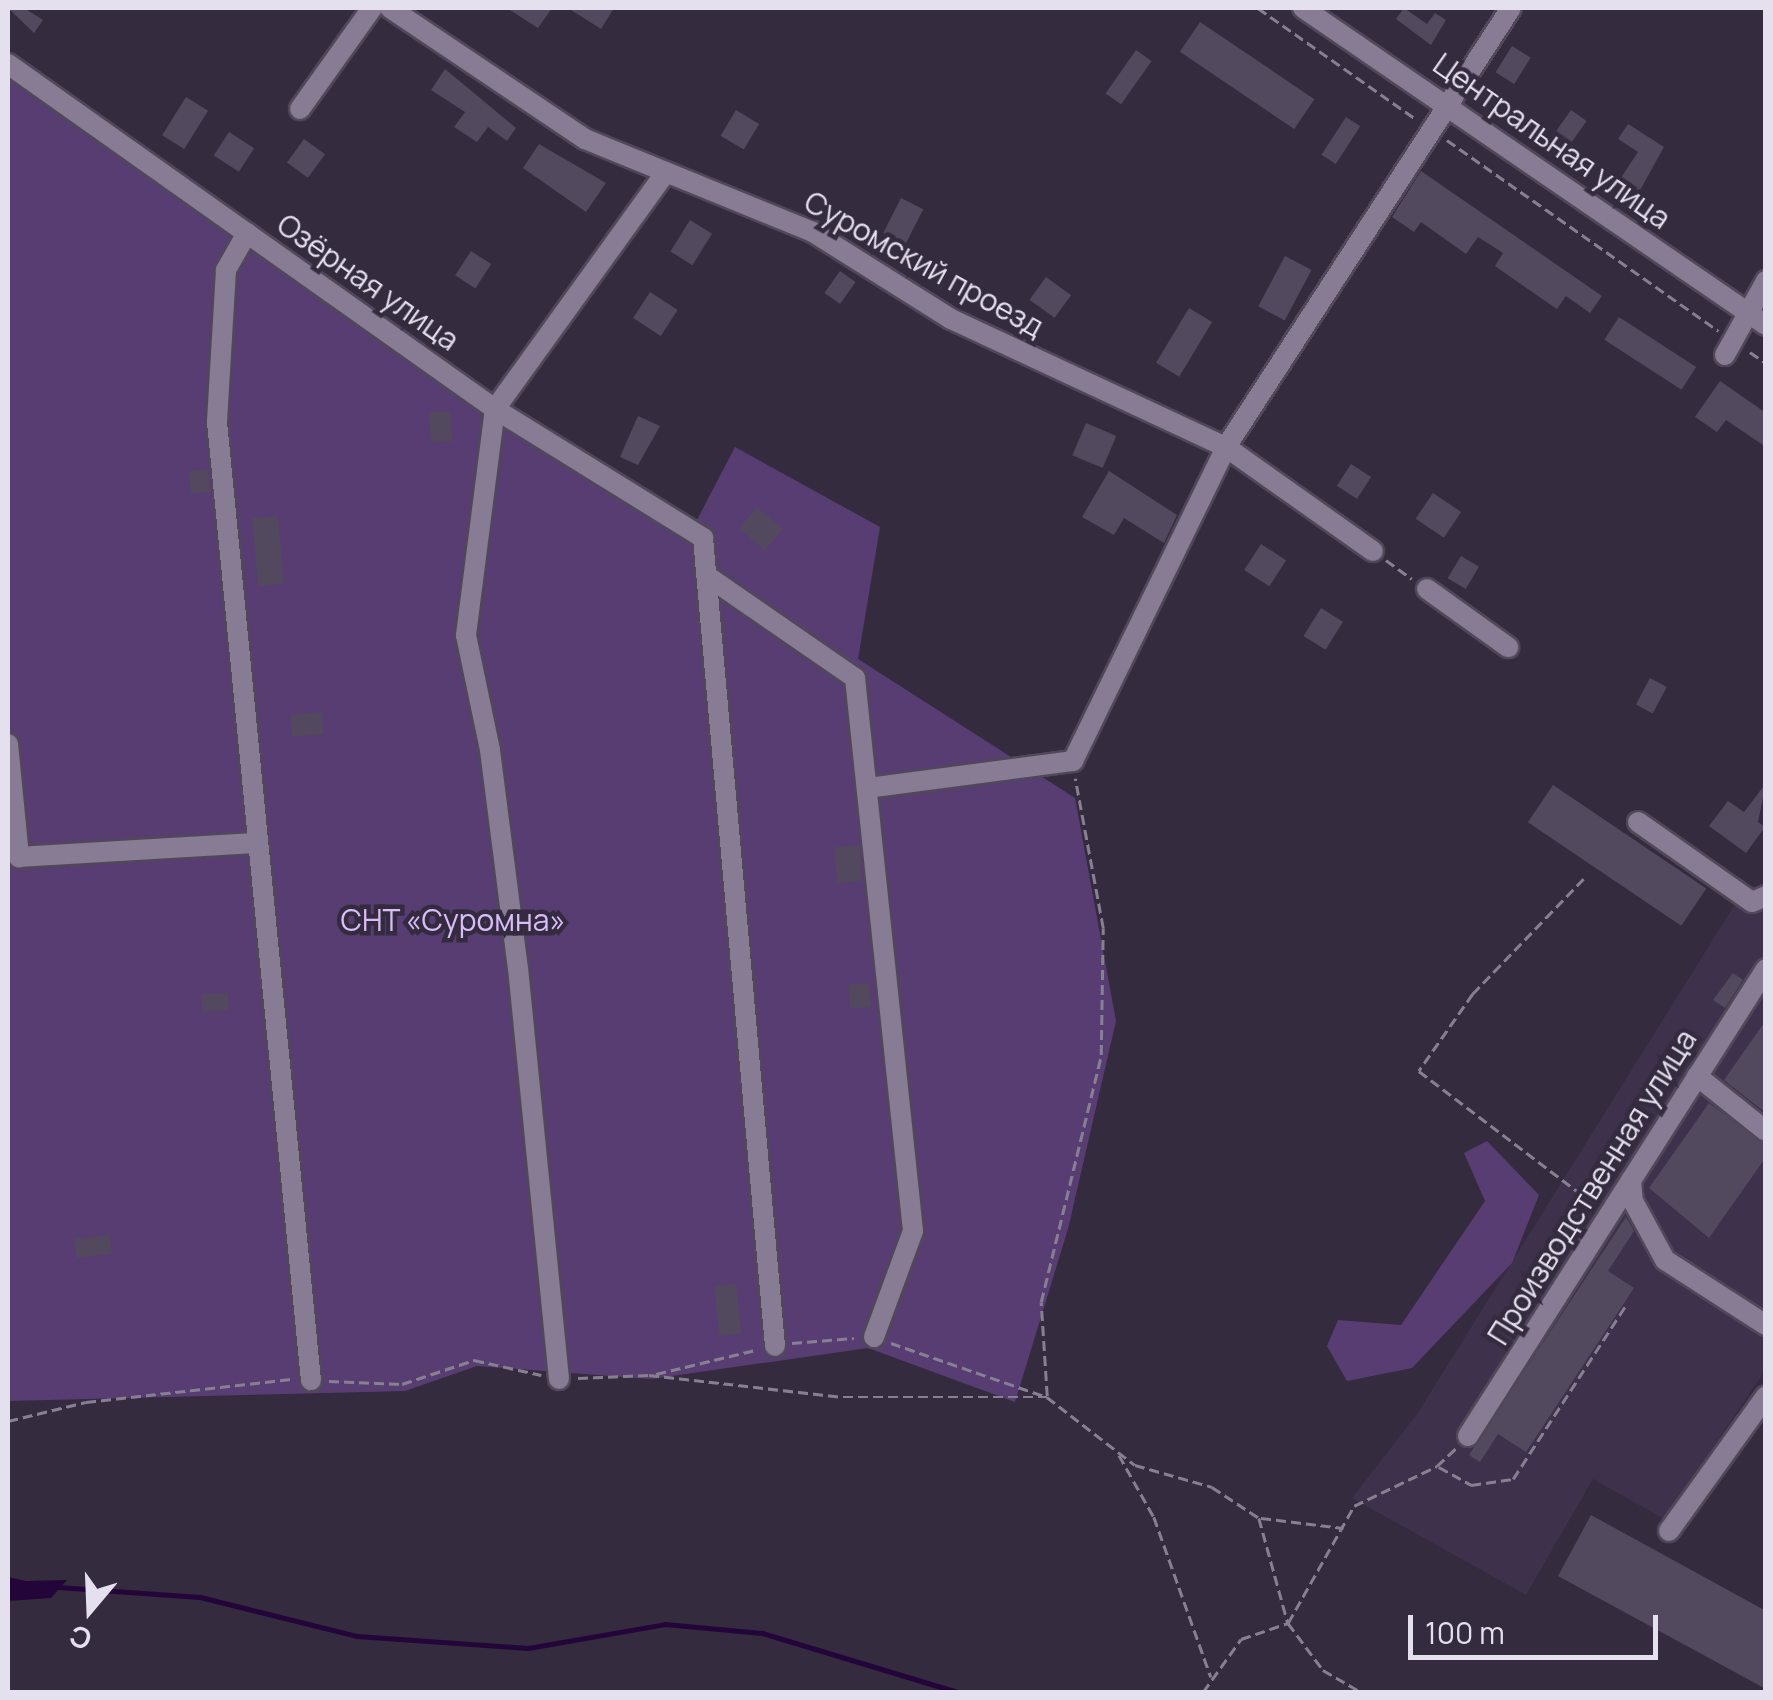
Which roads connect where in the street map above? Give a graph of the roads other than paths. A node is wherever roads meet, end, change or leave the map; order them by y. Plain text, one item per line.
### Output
1 (372, 8) edge
2 (390, 8) edge
3 (1303, 8) edge
4 (1511, 8) edge
5 (8, 64) edge
6 (1446, 104) junction
7 (300, 110) dead end
8 (666, 172) junction
9 (247, 233) junction
10 (1766, 281) edge
11 (1745, 311) junction
12 (1766, 325) edge
13 (1728, 347) road end
14 (495, 409) junction
15 (1226, 447) junction
16 (1373, 551) road end
17 (706, 576) junction
18 (1427, 589) road end
19 (1508, 647) dead end
20 (8, 744) edge
21 (866, 788) junction
22 (1638, 822) dead end
23 (258, 843) junction
24 (13, 858) edge
25 (1766, 896) edge
26 (1766, 969) edge
27 (1696, 1076) junction
28 (1766, 1131) edge
29 (1630, 1179) junction
30 (1766, 1325) edge
31 (874, 1336) road end
32 (775, 1346) dead end
33 (558, 1379) road end
34 (310, 1380) road end
35 (1766, 1396) edge
36 (1468, 1436) road end
37 (1669, 1532) dead end

1 - 7 street
2 - 8 street, Суромский проезд
3 - 6 street, Центральная улица
4 - 6 street
5 - 9 street, Озёрная улица
6 - 11 street, Центральная улица
6 - 15 street
8 - 14 street
8 - 15 street, Суромский проезд
9 - 14 street, Озёрная улица
9 - 23 street
10 - 11 street
11 - 12 street, Центральная улица
11 - 13 street
14 - 17 street, Озёрная улица
14 - 33 street
15 - 16 street, Суромский проезд
15 - 21 street
17 - 21 street
17 - 32 street
18 - 19 street
20 - 24 street
21 - 31 street
22 - 25 street
23 - 24 street
23 - 34 street
26 - 27 street, Производственная улица
27 - 28 street
27 - 29 street, Производственная улица
29 - 30 street
29 - 36 street, Производственная улица
35 - 37 street

